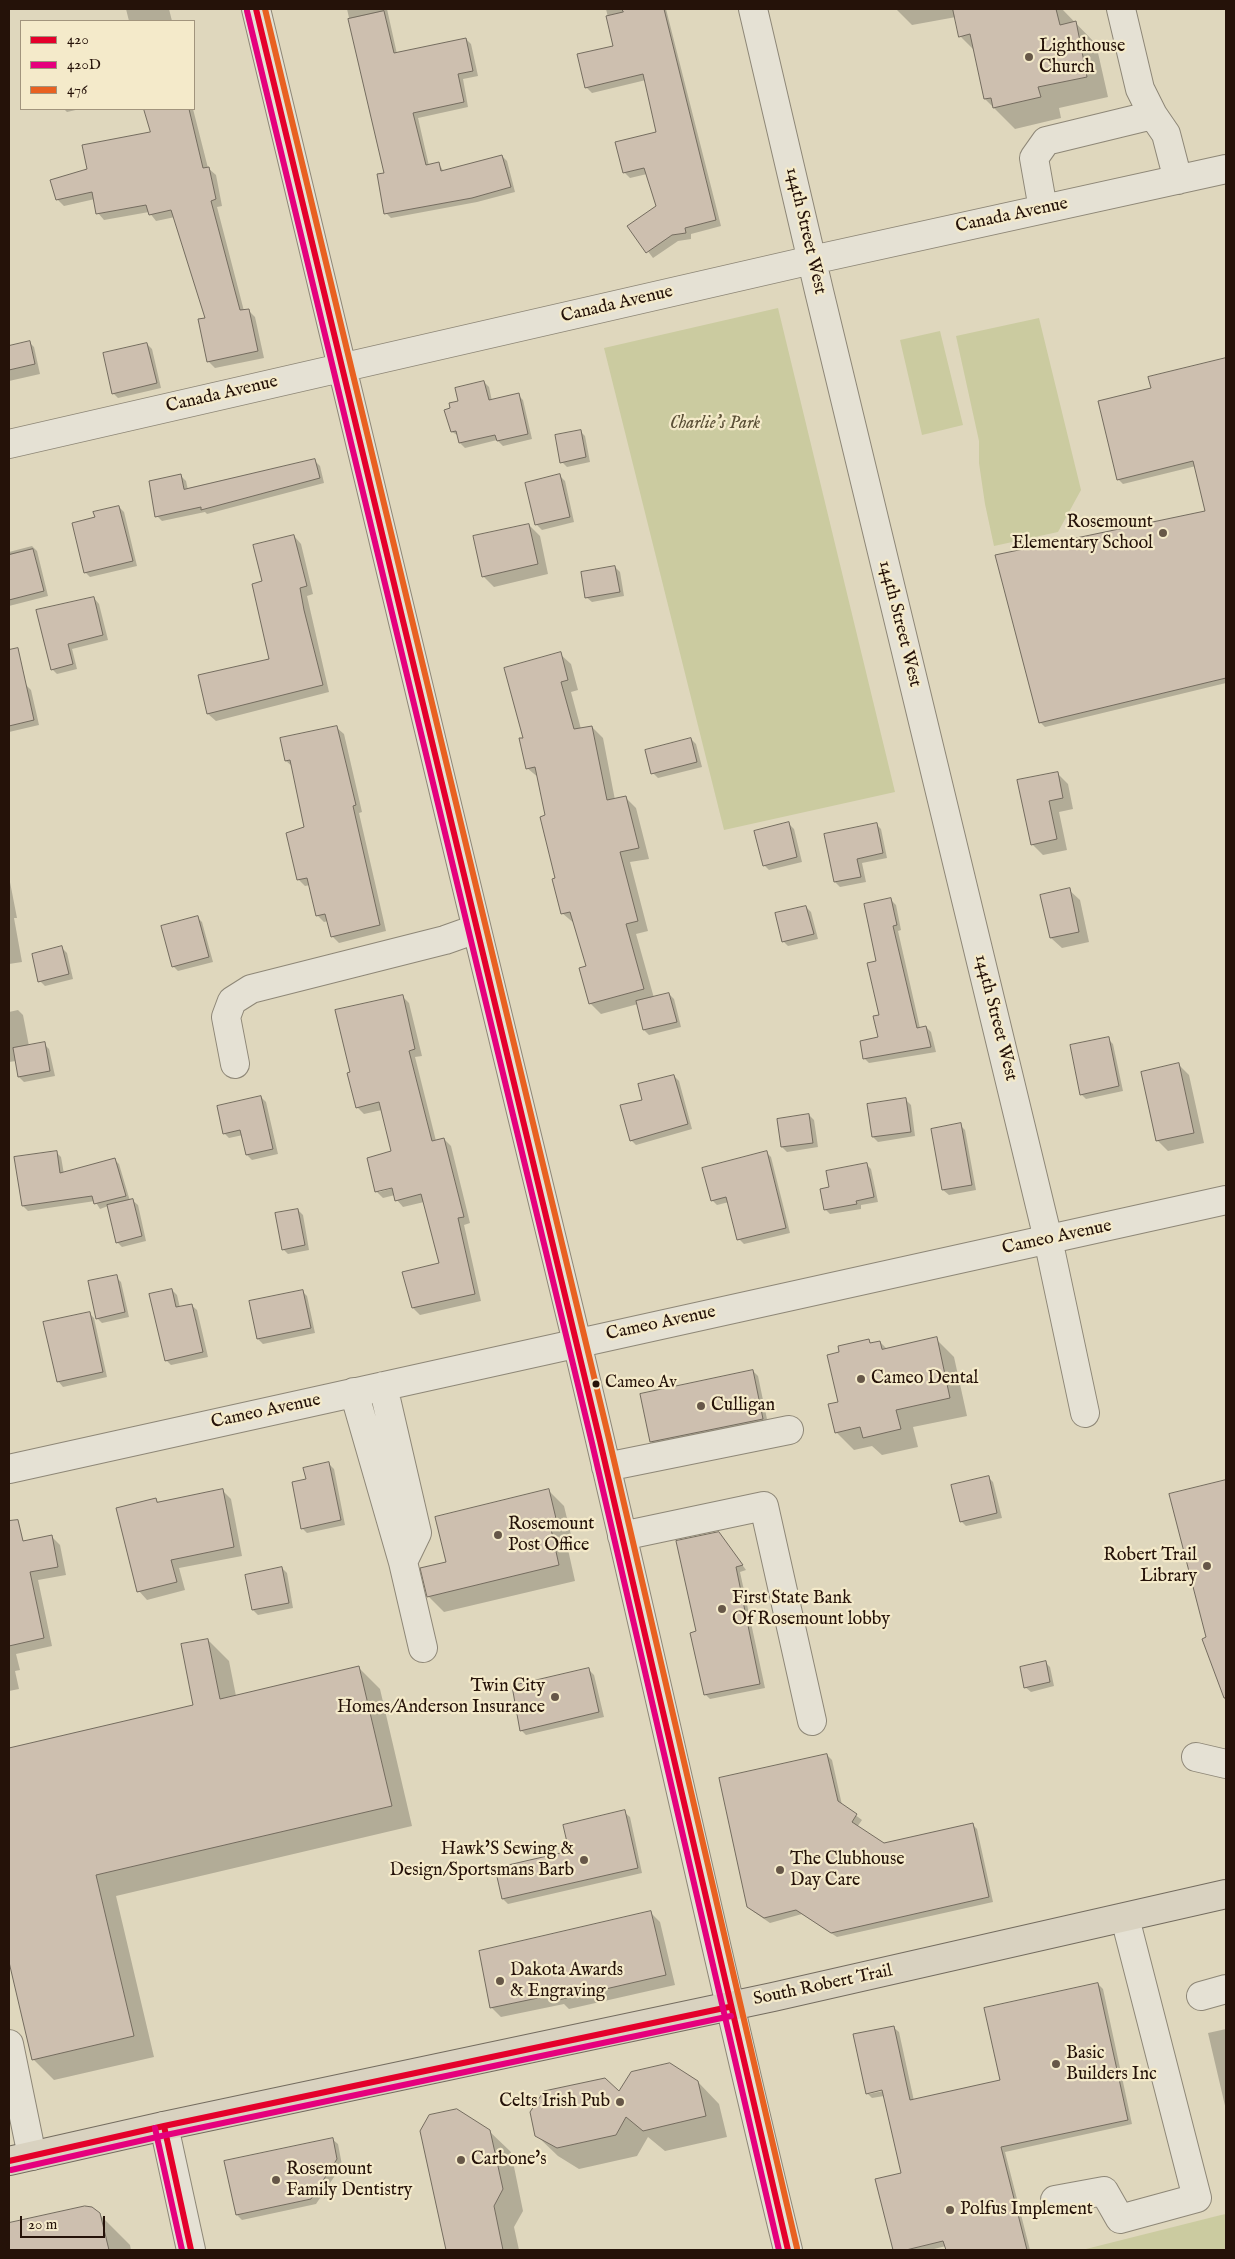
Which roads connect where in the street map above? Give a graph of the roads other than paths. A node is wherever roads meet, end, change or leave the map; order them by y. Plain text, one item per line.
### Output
1 (256, 9) edge
2 (753, 9) edge
3 (1121, 9) edge
4 (1153, 115) junction
5 (1226, 169) edge
6 (1178, 180) junction
7 (1043, 209) junction
8 (812, 260) junction
9 (340, 368) junction
10 (9, 444) edge
11 (476, 929) junction
12 (235, 1064) dead end
13 (1226, 1200) edge
14 (1048, 1239) junction
15 (577, 1343) junction
16 (383, 1386) junction
17 (354, 1392) junction
18 (1085, 1413) dead end
19 (789, 1430) dead end
20 (9, 1466) edge
21 (606, 1467) junction
22 (622, 1536) junction
23 (403, 1562) junction
24 (423, 1648) dead end
25 (812, 1721) dead end
26 (1196, 1757) dead end
27 (1226, 1764) edge
28 (1226, 1894) edge
29 (1125, 1918) junction
30 (729, 2007) junction
31 (9, 2044) edge
32 (14, 2095) edge
33 (164, 2126) junction
34 (20, 2158) edge
35 (1055, 2200) dead end
36 (191, 2250) edge
37 (788, 2250) edge

1 - 9 street
2 - 8 street, 144th Street West
3 - 4 street
4 - 6 street
4 - 7 street
5 - 6 street, Canada Avenue
6 - 7 street, Canada Avenue
7 - 8 street, Canada Avenue
8 - 9 street, Canada Avenue
8 - 14 street, 144th Street West
9 - 10 street, Canada Avenue
9 - 11 street
11 - 12 street
11 - 15 street
13 - 14 street, Cameo Avenue
14 - 15 street, Cameo Avenue
14 - 18 street, 144th Street West
15 - 16 street, Cameo Avenue
15 - 21 street
16 - 17 street, Cameo Avenue
16 - 23 street
17 - 20 street, Cameo Avenue
17 - 23 street
19 - 21 street
21 - 22 street
22 - 25 street
22 - 30 street
23 - 24 street
26 - 27 street
28 - 29 main road, South Robert Trail
29 - 30 main road, South Robert Trail
29 - 35 street
30 - 33 main road, South Robert Trail
30 - 37 street
31 - 32 street
32 - 34 street
33 - 34 main road, South Robert Trail
33 - 36 street

